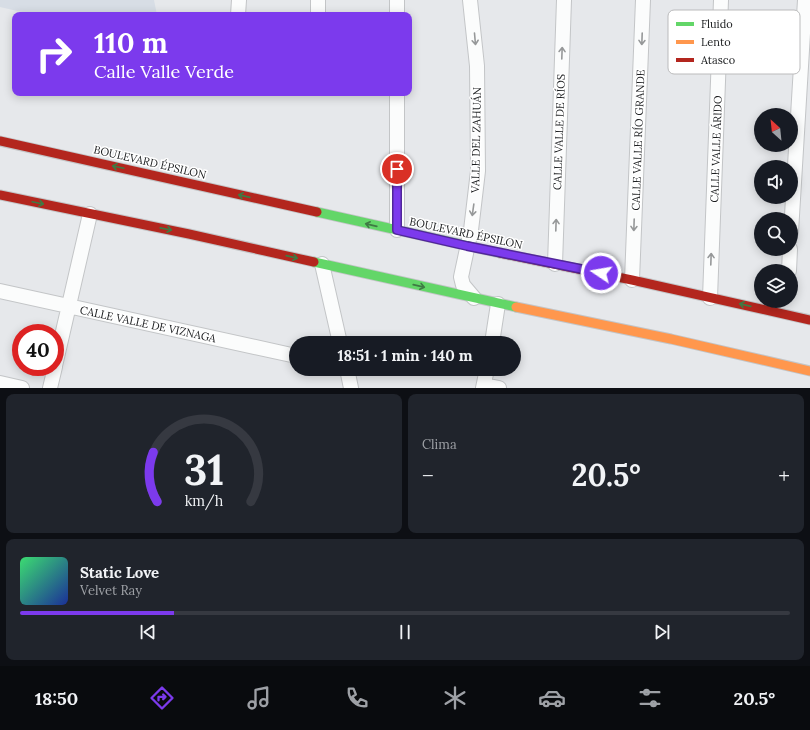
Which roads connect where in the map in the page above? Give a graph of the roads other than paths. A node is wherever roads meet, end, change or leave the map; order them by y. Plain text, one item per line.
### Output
1 (238, 0) edge
2 (318, 0) edge
3 (397, 0) edge
4 (470, 0) edge
5 (564, 0) edge
6 (643, 0) edge
7 (722, 0) edge
8 (805, 0) edge
9 (722, 10) edge
10 (238, 12) edge
11 (318, 12) edge
12 (397, 12) edge
13 (719, 74) edge
14 (397, 96) edge
15 (0, 141) edge
16 (0, 195) edge
17 (792, 212) edge
18 (90, 214) junction
19 (397, 230) junction
20 (467, 246) junction
21 (322, 264) junction
22 (555, 264) junction
23 (632, 280) junction
24 (0, 291) edge
25 (474, 298) junction
26 (710, 298) junction
27 (498, 304) junction
28 (754, 304) edge
29 (69, 307) junction
30 (786, 308) edge
31 (810, 320) edge
32 (64, 328) edge
33 (338, 336) edge
34 (493, 336) edge
35 (289, 354) edge
36 (810, 371) edge
37 (53, 376) edge
38 (349, 376) edge
39 (486, 376) edge
40 (0, 383) edge
41 (484, 386) edge
42 (22, 388) edge
43 (50, 388) edge
44 (352, 388) edge
45 (499, 388) edge

1 - 10 street
2 - 11 street
3 - 12 street
4 -> 20 street, VALLE DEL ZAHUÁN
22 -> 5 street, CALLE VALLE DE RÍOS
6 -> 23 street, CALLE VALLE RÍO GRANDE
9 -> 7 street, CALLE VALLE ÁRIDO
8 - 17 street
26 -> 13 street, CALLE VALLE ÁRIDO
14 - 19 street
19 -> 15 street, BOULEVARD ÉPSILON
16 -> 18 street
18 -> 21 street
18 - 29 street
19 - 20 street, BOULEVARD ÉPSILON
20 - 22 street, BOULEVARD ÉPSILON
20 - 25 street, VALLE DEL ZAHUÁN
21 -> 25 street
21 - 33 street
22 - 23 street, BOULEVARD ÉPSILON
23 - 26 street, BOULEVARD ÉPSILON
24 - 29 street, CALLE VALLE DE VIZNAGA
25 - 27 street
28 -> 26 street, BOULEVARD ÉPSILON
27 - 34 street
27 - 36 street
29 - 32 street
29 - 35 street, CALLE VALLE DE VIZNAGA
30 - 31 street, BOULEVARD ÉPSILON
37 - 43 street
38 - 44 street
39 - 41 street
40 - 42 street
41 - 45 street

